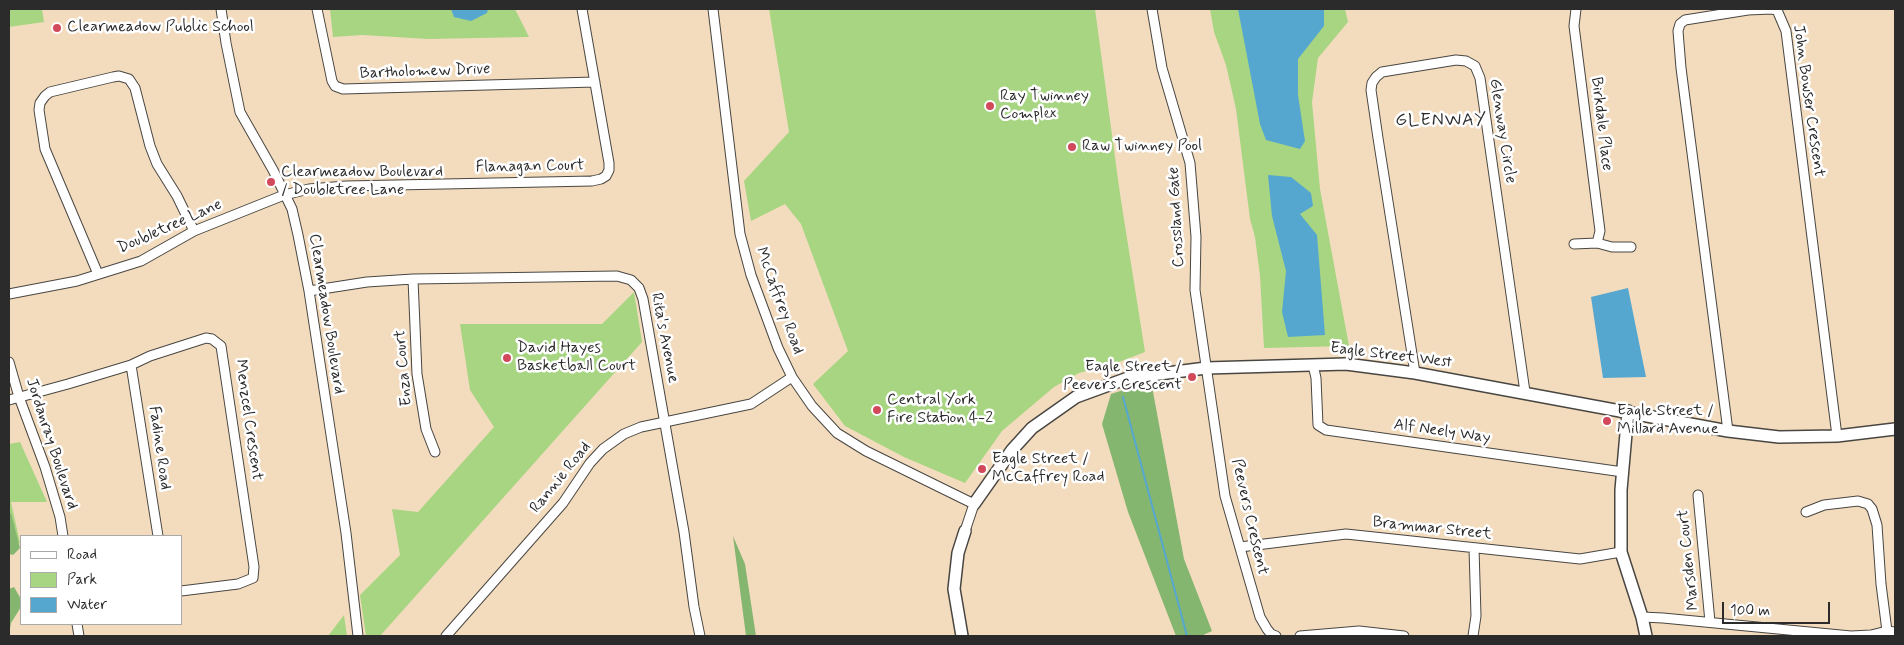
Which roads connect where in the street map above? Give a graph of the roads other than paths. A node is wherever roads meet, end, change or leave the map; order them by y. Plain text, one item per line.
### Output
1 (221, 9) edge
2 (316, 9) edge
3 (582, 9) edge
4 (713, 9) edge
5 (1152, 9) edge
6 (1576, 9) edge
7 (595, 82) junction
8 (284, 195) junction
9 (194, 231) junction
10 (1597, 243) junction
11 (1574, 244) dead end
12 (1631, 247) dead end
13 (98, 274) junction
14 (413, 279) junction
15 (309, 291) junction
16 (9, 294) edge
17 (9, 362) edge
18 (131, 365) junction
19 (1314, 365) junction
20 (1206, 368) junction
21 (1415, 373) junction
22 (792, 377) junction
23 (1525, 392) junction
24 (20, 397) junction
25 (9, 400) edge
26 (1628, 411) junction
27 (665, 420) junction
28 (1895, 429) edge
29 (1728, 431) junction
30 (1837, 436) junction
31 (435, 452) dead end
32 (1623, 472) junction
33 (1698, 495) dead end
34 (974, 504) junction
35 (1806, 512) dead end
36 (965, 531) joint
37 (63, 535) edge
38 (158, 535) edge
39 (1240, 547) junction
40 (1474, 548) junction
41 (1621, 552) junction
42 (182, 591) edge
43 (1642, 618) junction
44 (1710, 622) junction
45 (1891, 632) edge
46 (358, 636) edge
47 (446, 636) edge
48 (700, 636) edge
49 (962, 636) edge
50 (1276, 636) edge
51 (1300, 636) edge
52 (1404, 636) edge
53 (1473, 636) edge
54 (1646, 636) edge

1 - 8 street, Clearmeadow Boulevard
2 - 7 street, Bartholomew Drive
3 - 7 street, Flanagan Court
4 - 22 street, McCaffrey Road
5 - 20 street, Crossland Gate
6 - 10 street, Birkdale Place
7 - 8 street, Flanagan Court
8 - 9 street, Doubletree Lane
8 - 15 street, Clearmeadow Boulevard
9 - 13 street, Doubletree Lane
9 - 13 street
10 - 11 street
10 - 12 street
13 - 16 street, Doubletree Lane
14 - 15 street, Rita's Avenue
14 - 27 street, Rita's Avenue
14 - 31 street, Enza Court
15 - 46 street, Clearmeadow Boulevard
17 - 24 street, Jordanray Boulevard
18 - 24 street, Menzcel Crescent
18 - 38 street, Fadine Road
18 - 42 street, Menzcel Crescent
19 - 20 main road, Eagle Street West
19 - 21 main road, Eagle Street West
19 - 32 street, Alf Neely Way
20 - 34 main road, Eagle Street West
20 - 39 street, Peevers Crescent
21 - 23 main road, Eagle Street West
21 - 23 street, Glenway Circle
22 - 27 street, Rannie Road
22 - 34 street, McCaffrey Road
23 - 26 main road, Eagle Street West
24 - 25 street, Menzcel Crescent
24 - 37 street, Jordanray Boulevard
26 - 29 main road, Eagle Street West
26 - 32 main road
27 - 47 street, Rannie Road
27 - 48 street, Rita's Avenue
28 - 30 main road, Eagle Street West
29 - 30 main road, Eagle Street West
29 - 30 street, John Bowser Crescent
32 - 41 main road
33 - 44 street, Marsden Court
34 - 36 street, Eagle Street West
35 - 45 street
36 - 49 main road, Eagle Street West
39 - 40 street, Brammar Street
39 - 50 street, Peevers Crescent
40 - 41 street, Brammar Street
40 - 53 street
41 - 43 main road
43 - 44 street
43 - 54 main road
44 - 45 street
51 - 52 street

